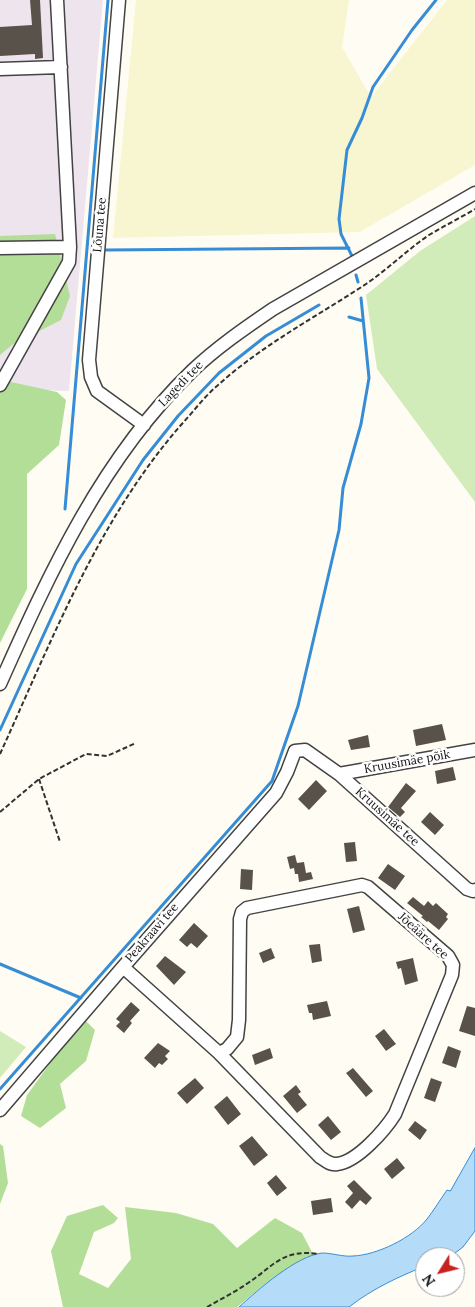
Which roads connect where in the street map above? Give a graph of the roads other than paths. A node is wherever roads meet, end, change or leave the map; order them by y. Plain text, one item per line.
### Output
1 (57, 0) edge
2 (119, 0) edge
3 (61, 67) junction
4 (0, 69) edge
5 (475, 193) edge
6 (70, 246) junction
7 (0, 248) edge
8 (0, 386) edge
9 (144, 425) junction
10 (0, 684) edge
11 (475, 750) edge
12 (295, 752) joint
13 (338, 774) junction
14 (475, 890) edge
15 (122, 967) junction
16 (219, 1053) junction
17 (0, 1110) edge

1 - 3 street
2 - 9 street, Lõuna tee
3 - 4 street
3 - 6 street
5 - 9 street, Lagedi tee
6 - 7 street
6 - 8 street
9 - 10 street, Lagedi tee
11 - 13 street, Kruusimäe põik
12 - 13 street, Kruusimäe tee
12 - 15 street, Peakraavi tee
13 - 14 street, Kruusimäe tee
15 - 16 street, Jõeääre tee
15 - 17 street, Peakraavi tee
16 - 16 street, Jõeääre tee

